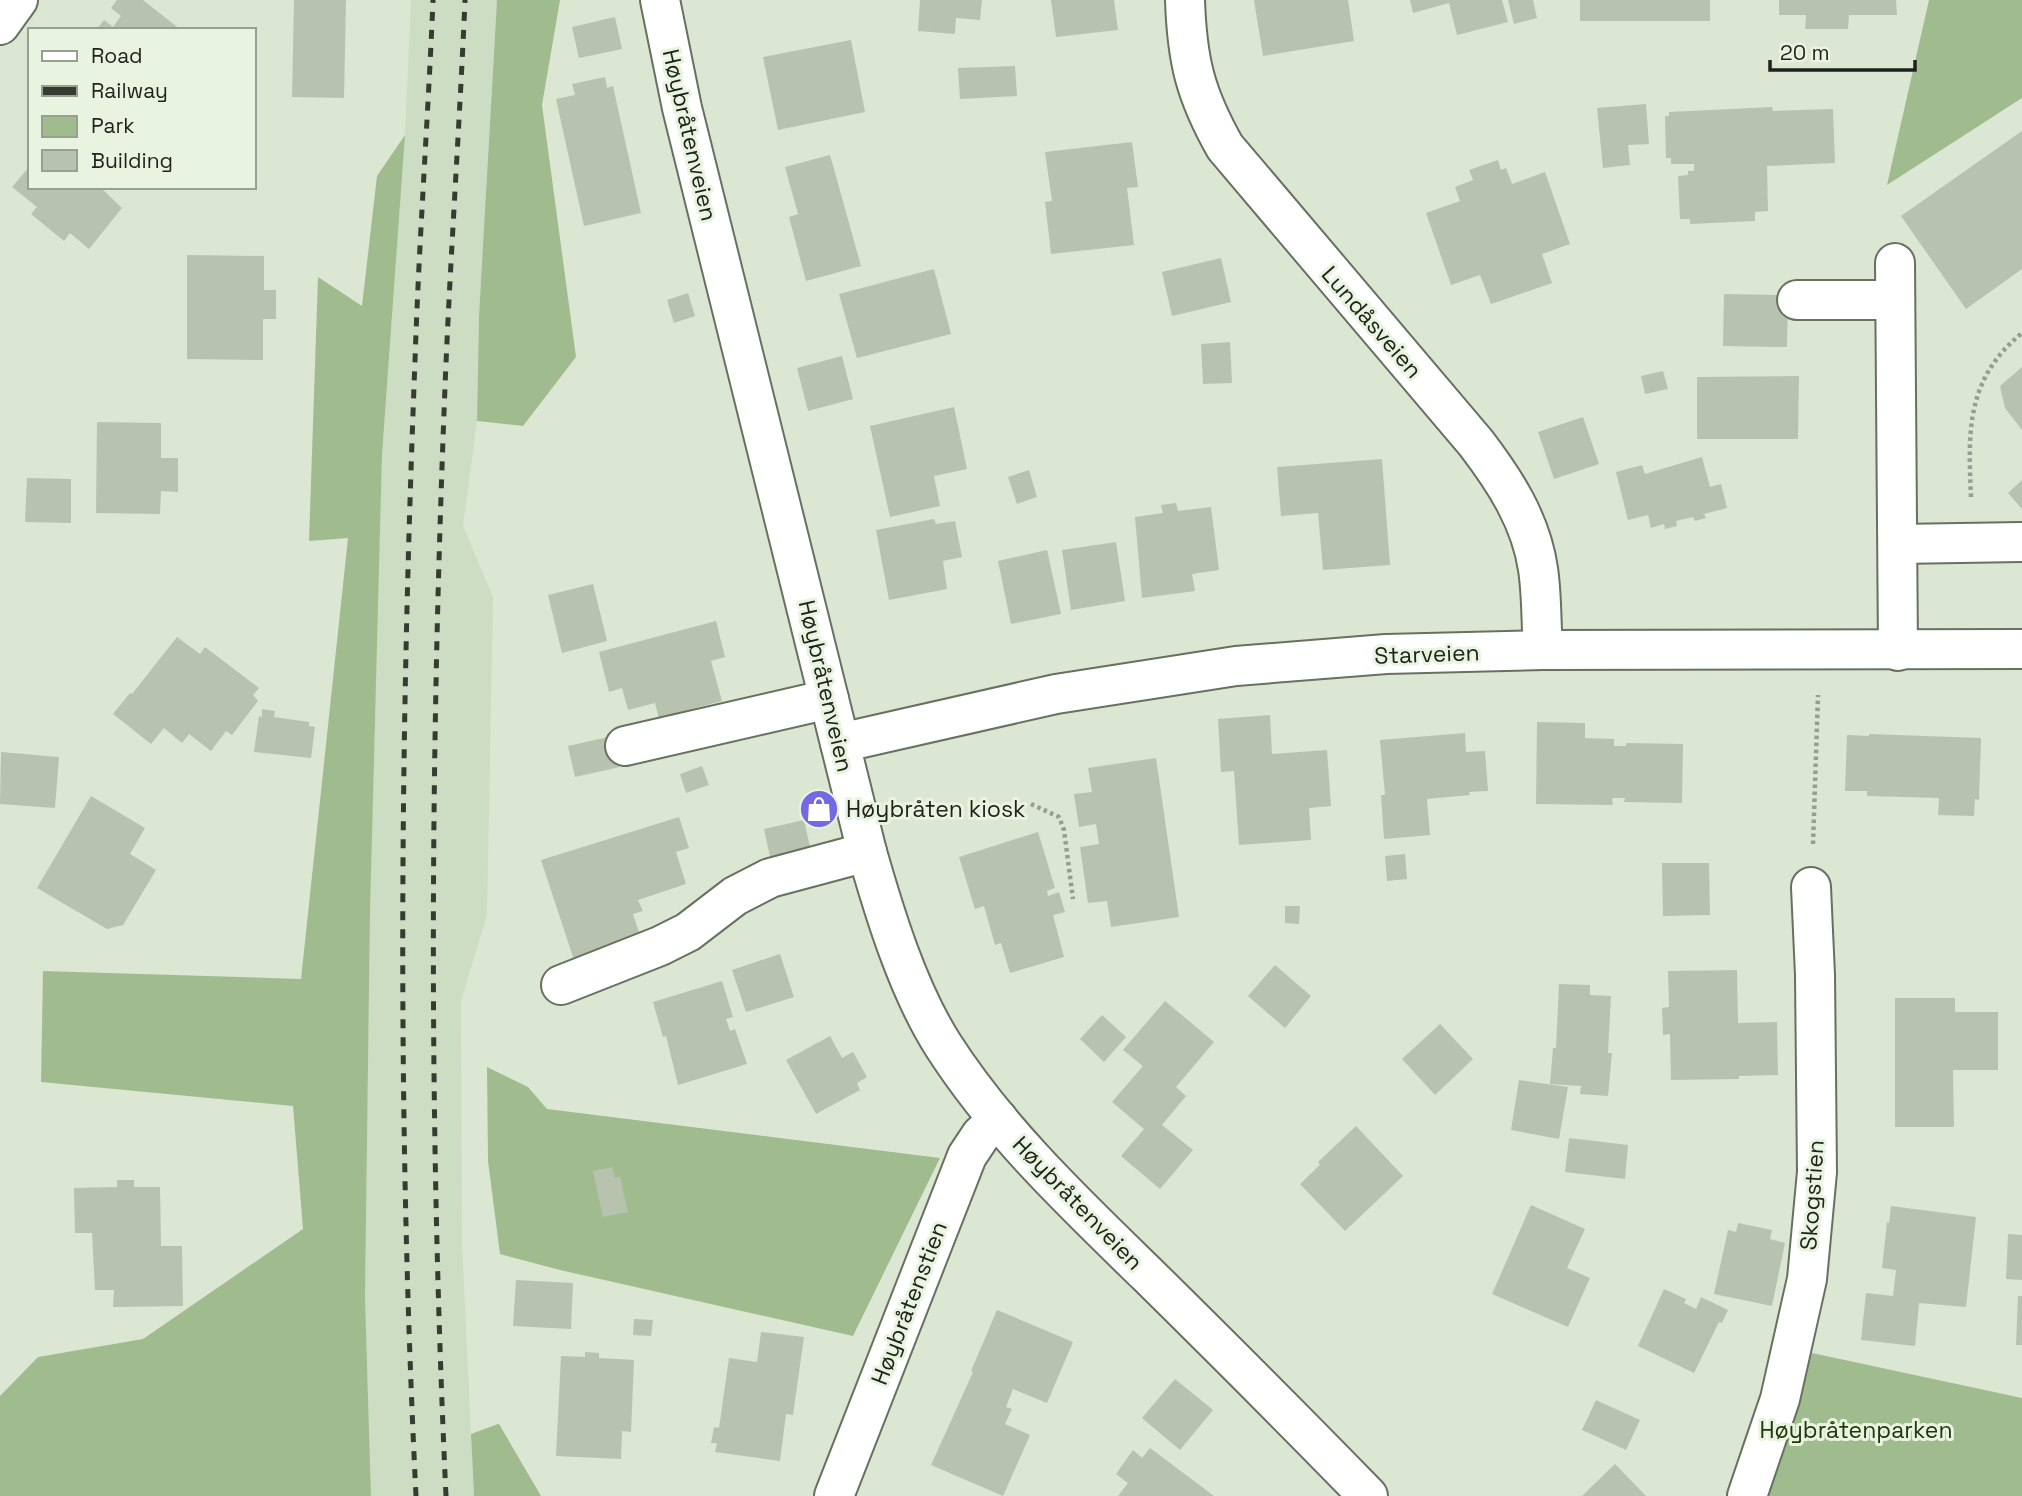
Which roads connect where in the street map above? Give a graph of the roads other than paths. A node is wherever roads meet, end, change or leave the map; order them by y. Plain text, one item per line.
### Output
1 (18, 0) edge
2 (660, 0) edge
3 (1185, 0) edge
4 (0, 25) edge
5 (1797, 300) dead end
6 (2022, 542) edge
7 (1898, 544) junction
8 (2022, 649) edge
9 (1543, 650) junction
10 (1898, 651) junction
11 (829, 699) junction
12 (839, 743) junction
13 (625, 746) dead end
14 (867, 852) junction
15 (1811, 887) road end
16 (561, 985) dead end
17 (998, 1119) junction
18 (834, 1496) edge
19 (1368, 1496) edge
20 (1747, 1496) edge

1 - 4 street
2 - 11 street, Høybråtenveien
3 - 9 street, Lundåsveien
5 - 7 street
6 - 7 street
7 - 10 street
8 - 10 street, Starveien
9 - 10 street, Starveien
9 - 12 street, Starveien
11 - 12 street, Høybråtenveien
11 - 13 street
12 - 14 street, Høybråtenveien
14 - 16 street
14 - 17 street, Høybråtenveien
15 - 20 street, Skogstien
17 - 18 street, Høybråtenstien
17 - 19 street, Høybråtenveien

